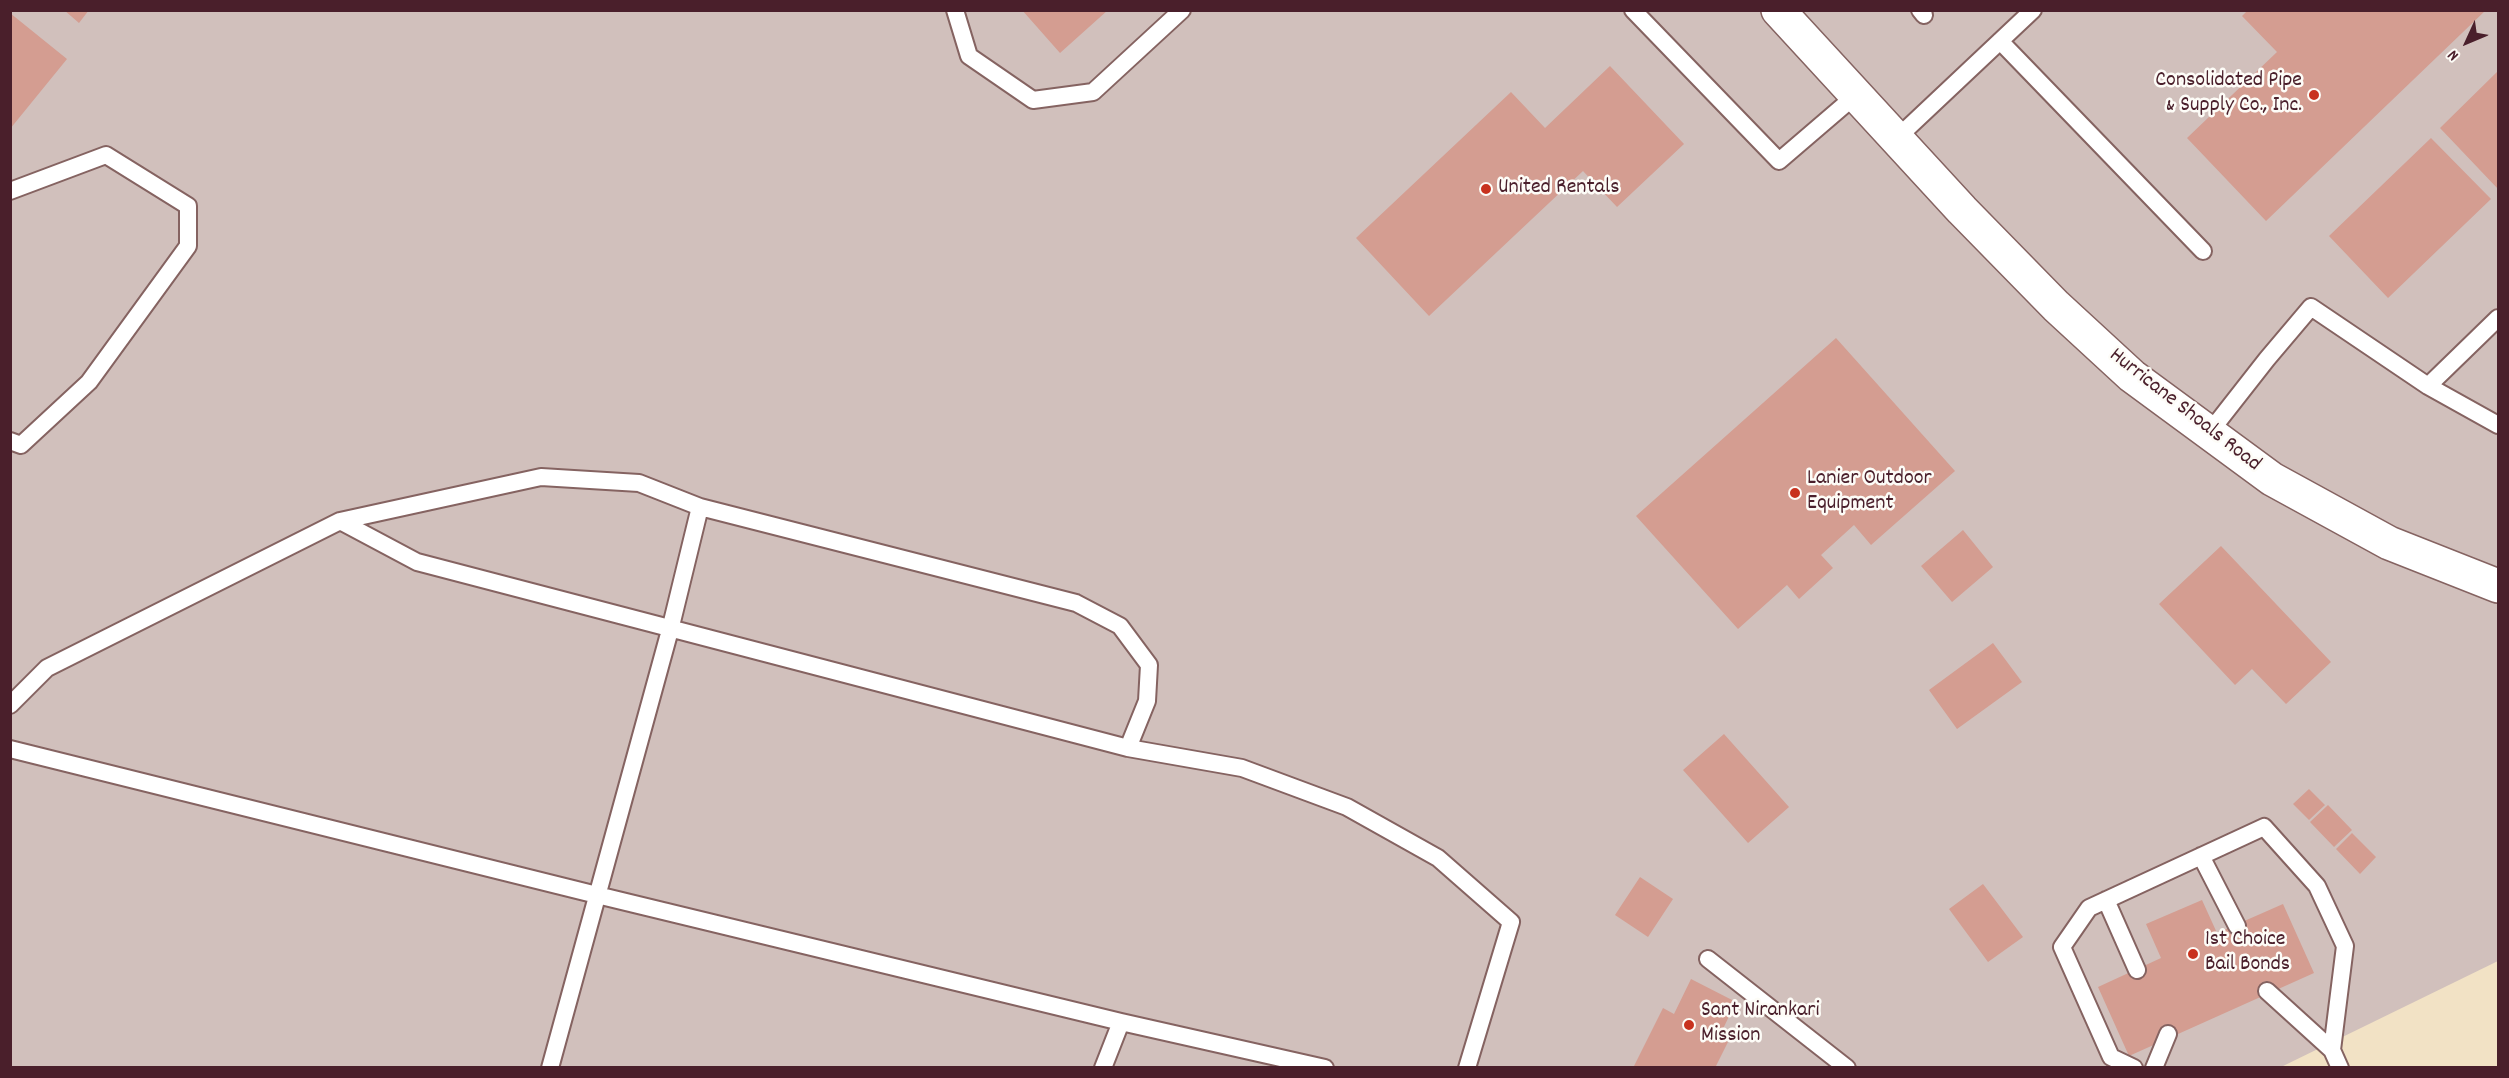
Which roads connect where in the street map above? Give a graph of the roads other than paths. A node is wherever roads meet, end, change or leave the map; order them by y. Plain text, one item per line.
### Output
1 (955, 10) edge
2 (1182, 10) edge
3 (1633, 10) edge
4 (1778, 10) edge
5 (2034, 10) edge
6 (2000, 41) junction
7 (1856, 95) junction
8 (1896, 139) junction
9 (10, 191) edge
10 (2203, 250) dead end
11 (2499, 318) edge
12 (2428, 386) junction
13 (2499, 425) edge
14 (2209, 433) junction
15 (10, 441) edge
16 (700, 507) junction
17 (340, 521) junction
18 (2499, 586) edge
19 (670, 630) junction
20 (10, 705) edge
21 (1128, 748) junction
22 (10, 749) edge
23 (2201, 856) junction
24 (597, 895) junction
25 (2106, 900) junction
26 (2237, 926) dead end
27 (1708, 958) dead end
28 (2137, 970) dead end
29 (2267, 991) dead end
30 (1121, 1022) junction
31 (2168, 1034) dead end
32 (2332, 1050) junction
33 (550, 1068) edge
34 (1103, 1068) edge
35 (1325, 1068) edge
36 (1467, 1068) edge
37 (1847, 1068) edge
38 (2134, 1068) edge
39 (2154, 1068) edge
40 (2340, 1068) edge

1 - 2 lane
3 - 7 lane
4 - 7 street, Hurricane Shoals Road
5 - 6 lane
6 - 8 lane
6 - 10 lane
7 - 8 street, Hurricane Shoals Road
8 - 14 street, Hurricane Shoals Road
9 - 15 lane
11 - 12 lane
12 - 13 lane
12 - 14 lane
14 - 18 street, Hurricane Shoals Road
16 - 17 lane
16 - 19 lane
16 - 21 lane
17 - 19 lane
17 - 20 lane
19 - 21 lane
19 - 24 lane
21 - 36 lane
22 - 24 lane
23 - 25 lane
23 - 26 lane
23 - 32 lane
24 - 30 lane
24 - 33 lane
25 - 28 lane
25 - 38 lane
27 - 37 lane
29 - 32 lane
30 - 34 lane
30 - 35 lane
31 - 39 lane
32 - 40 lane

